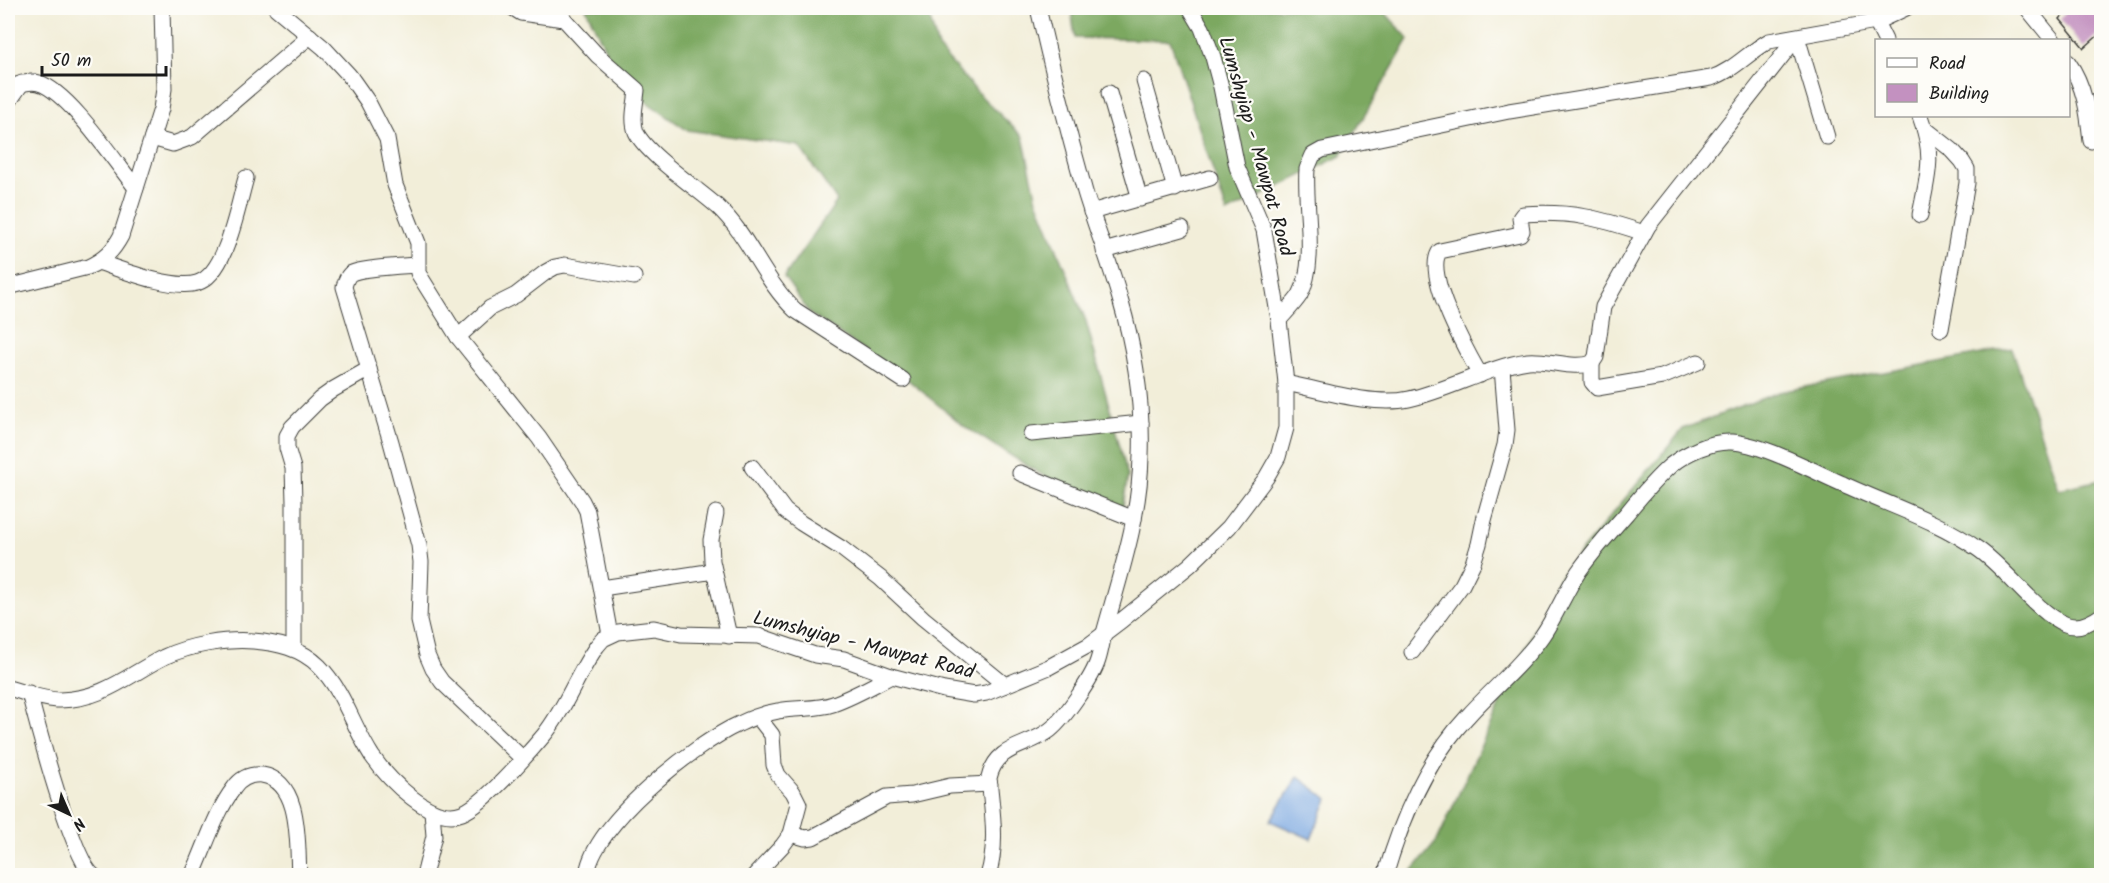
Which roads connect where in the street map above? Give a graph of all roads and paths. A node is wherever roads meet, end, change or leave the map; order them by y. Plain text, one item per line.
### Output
1 (162, 8) edge
2 (276, 8) edge
3 (513, 8) edge
4 (1038, 8) edge
5 (1190, 8) edge
6 (1906, 8) edge
7 (2027, 8) edge
8 (562, 13) edge
9 (1876, 22) junction
10 (310, 36) junction
11 (1797, 37) junction
12 (1884, 39) edge
13 (2052, 39) edge
14 (2070, 66) edge
15 (1144, 81) dead end
16 (15, 86) edge
17 (1109, 93) dead end
18 (8, 103) edge
19 (1922, 122) edge
20 (1827, 137) dead end
21 (152, 138) junction
22 (2091, 141) dead end
23 (246, 178) dead end
24 (1210, 178) dead end
25 (136, 188) junction
26 (1175, 189) junction
27 (1140, 199) junction
28 (1091, 212) junction
29 (1920, 215) dead end
30 (1182, 229) dead end
31 (1644, 233) junction
32 (1104, 251) junction
33 (98, 262) junction
34 (417, 265) junction
35 (634, 277) dead end
36 (8, 287) edge
37 (1278, 320) junction
38 (1941, 329) dead end
39 (459, 337) junction
40 (1698, 362) dead end
41 (1592, 363) junction
42 (1502, 368) junction
43 (369, 369) junction
44 (1480, 375) junction
45 (903, 380) dead end
46 (1286, 383) junction
47 (1141, 423) junction
48 (1030, 434) dead end
49 (752, 467) dead end
50 (1020, 473) dead end
51 (716, 513) dead end
52 (1134, 519) junction
53 (714, 571) junction
54 (602, 588) junction
55 (2102, 615) edge
56 (610, 635) junction
57 (1104, 635) junction
58 (729, 636) junction
59 (294, 649) junction
60 (1412, 652) dead end
61 (891, 676) junction
62 (1005, 685) junction
63 (8, 687) edge
64 (29, 693) junction
65 (758, 717) junction
66 (522, 758) junction
67 (990, 784) junction
68 (432, 811) junction
69 (791, 834) junction
70 (92, 875) edge
71 (192, 876) edge
72 (299, 876) edge
73 (424, 876) edge
74 (587, 876) edge
75 (754, 876) edge
76 (987, 876) edge
77 (1384, 876) edge

1 - 21 street
2 - 10 street
3 - 8 street
4 - 28 street
5 - 37 street, Lumshyiap - Mawpat Road
6 - 9 street
7 - 13 street
8 - 45 street
9 - 11 street
9 - 12 street
10 - 21 street
10 - 34 street
11 - 20 street
11 - 31 street
11 - 37 street
14 - 22 street
15 - 26 street
16 - 18 street
16 - 25 street
17 - 27 street
19 - 29 street
19 - 38 street
21 - 25 street
23 - 33 street
24 - 26 street
25 - 33 street
26 - 27 street
27 - 28 street
28 - 32 street
30 - 32 street
31 - 41 street
31 - 44 street
32 - 47 street
33 - 36 street
34 - 39 street
34 - 43 street
35 - 39 street
37 - 46 street, Lumshyiap - Mawpat Road
39 - 54 street
40 - 41 street
41 - 42 street
42 - 44 street
42 - 60 street
43 - 59 street
43 - 66 street
44 - 46 street
46 - 57 street, Lumshyiap - Mawpat Road
47 - 48 street
47 - 52 street
49 - 62 street
50 - 52 street
51 - 53 street
52 - 57 street
53 - 54 street
53 - 58 street
54 - 56 street
55 - 77 street
56 - 58 street, Lumshyiap - Mawpat Road
56 - 66 street
57 - 62 street, Lumshyiap - Mawpat Road
57 - 67 street
58 - 61 street, Lumshyiap - Mawpat Road
59 - 64 street
59 - 68 street
61 - 62 street, Lumshyiap - Mawpat Road
61 - 65 street
63 - 64 street
64 - 70 street
65 - 69 street
65 - 74 street
66 - 68 street
67 - 69 street
67 - 76 street
68 - 73 street
69 - 75 street
71 - 72 street

